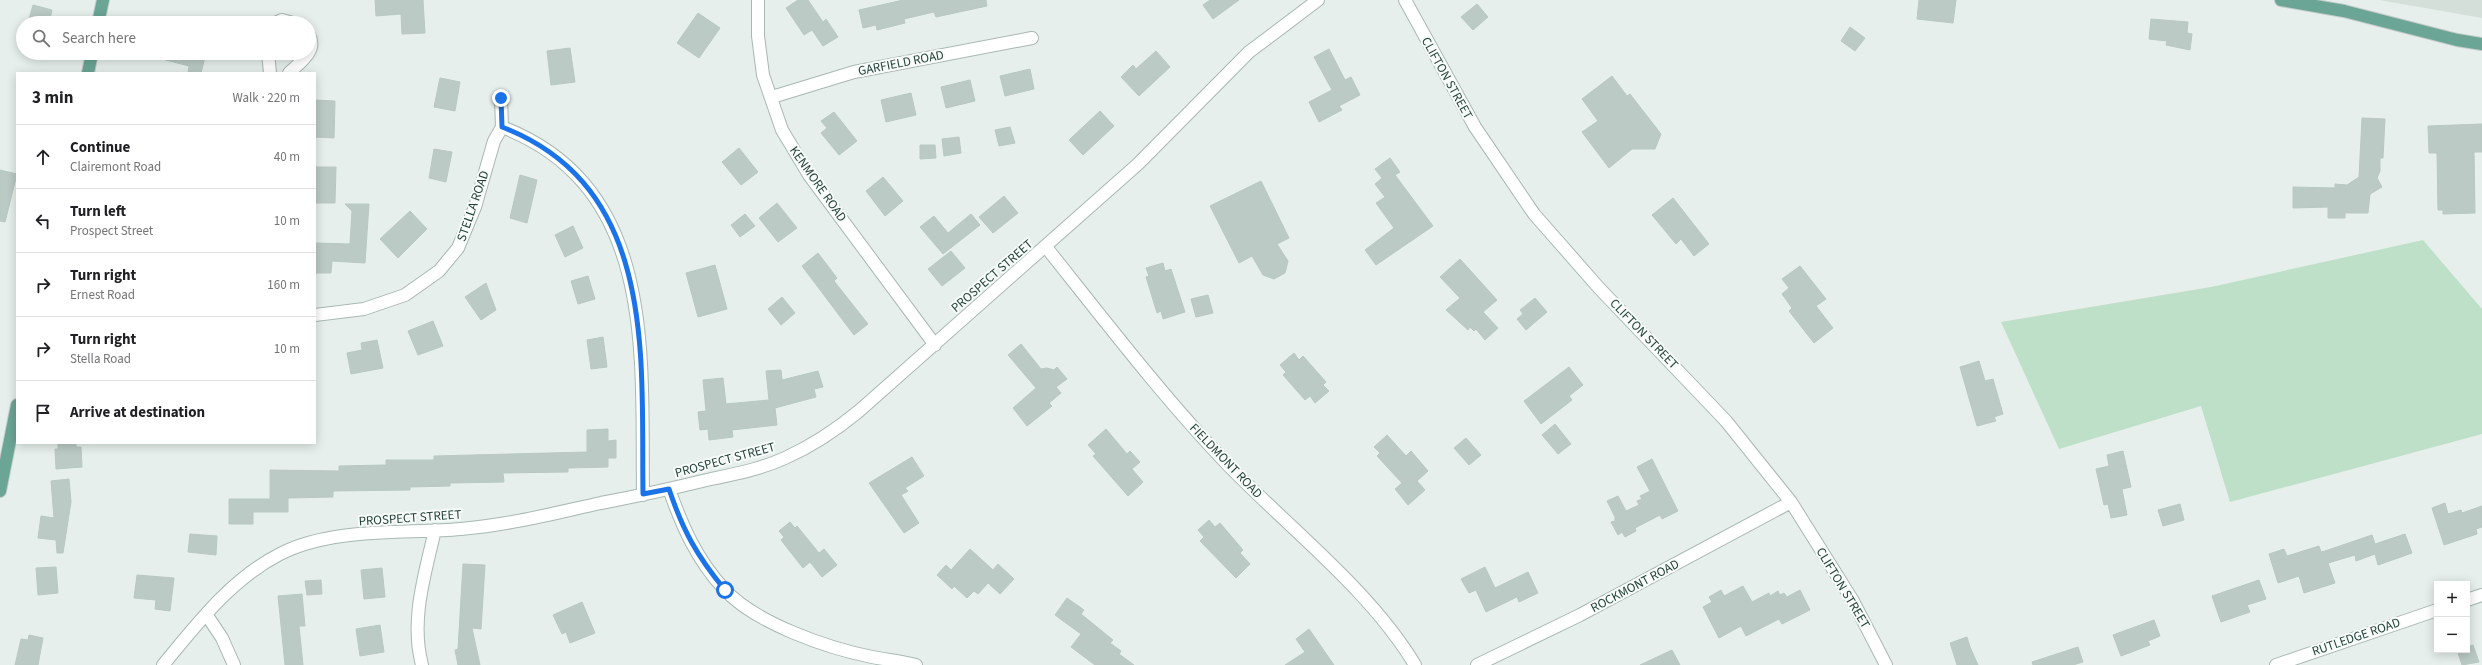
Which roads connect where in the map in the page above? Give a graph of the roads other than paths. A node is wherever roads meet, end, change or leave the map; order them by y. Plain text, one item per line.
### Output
1 (102, 0) edge
2 (758, 0) edge
3 (1318, 0) edge
4 (1405, 0) edge
5 (2281, 0) edge
6 (99, 16) edge
7 (1032, 38) dead end
8 (2482, 44) edge
9 (91, 60) edge
10 (269, 60) edge
11 (303, 60) edge
12 (88, 72) edge
13 (270, 72) edge
14 (290, 72) edge
15 (772, 97) junction
16 (501, 98) dead end
17 (502, 127) junction
18 (1046, 247) junction
19 (316, 315) edge
20 (935, 345) junction
21 (16, 408) edge
22 (4, 443) edge
23 (669, 489) junction
24 (0, 491) edge
25 (643, 494) junction
26 (1791, 502) junction
27 (435, 530) junction
28 (2482, 595) edge
29 (2470, 599) edge
30 (2434, 611) edge
31 (206, 614) junction
32 (873, 661) edge
33 (163, 665) edge
34 (234, 665) edge
35 (422, 665) edge
36 (916, 665) edge
37 (1416, 665) edge
38 (1477, 665) edge
39 (1886, 665) edge
40 (2276, 665) edge

1 - 6 main road
2 - 15 street, KENMORE ROAD
3 - 18 street, PROSPECT STREET
4 - 26 street, CLIFTON STREET
5 - 8 main road
7 - 15 street, GARFIELD ROAD
9 - 12 main road
10 - 13 street
11 - 14 street
15 - 20 street, KENMORE ROAD
16 - 17 street, STELLA ROAD
17 - 19 street, STELLA ROAD
17 - 25 street
18 - 20 street, PROSPECT STREET
18 - 37 street, FIELDMONT ROAD
20 - 23 street, PROSPECT STREET
21 - 22 main road
22 - 24 main road
23 - 25 street, PROSPECT STREET
23 - 32 street
25 - 27 street, PROSPECT STREET
26 - 38 street, ROCKMONT ROAD
26 - 39 street, CLIFTON STREET
27 - 31 street, PROSPECT STREET
27 - 35 street
28 - 29 street
30 - 40 street, RUTLEDGE ROAD
31 - 33 street, PROSPECT STREET
31 - 34 street
32 - 36 street

